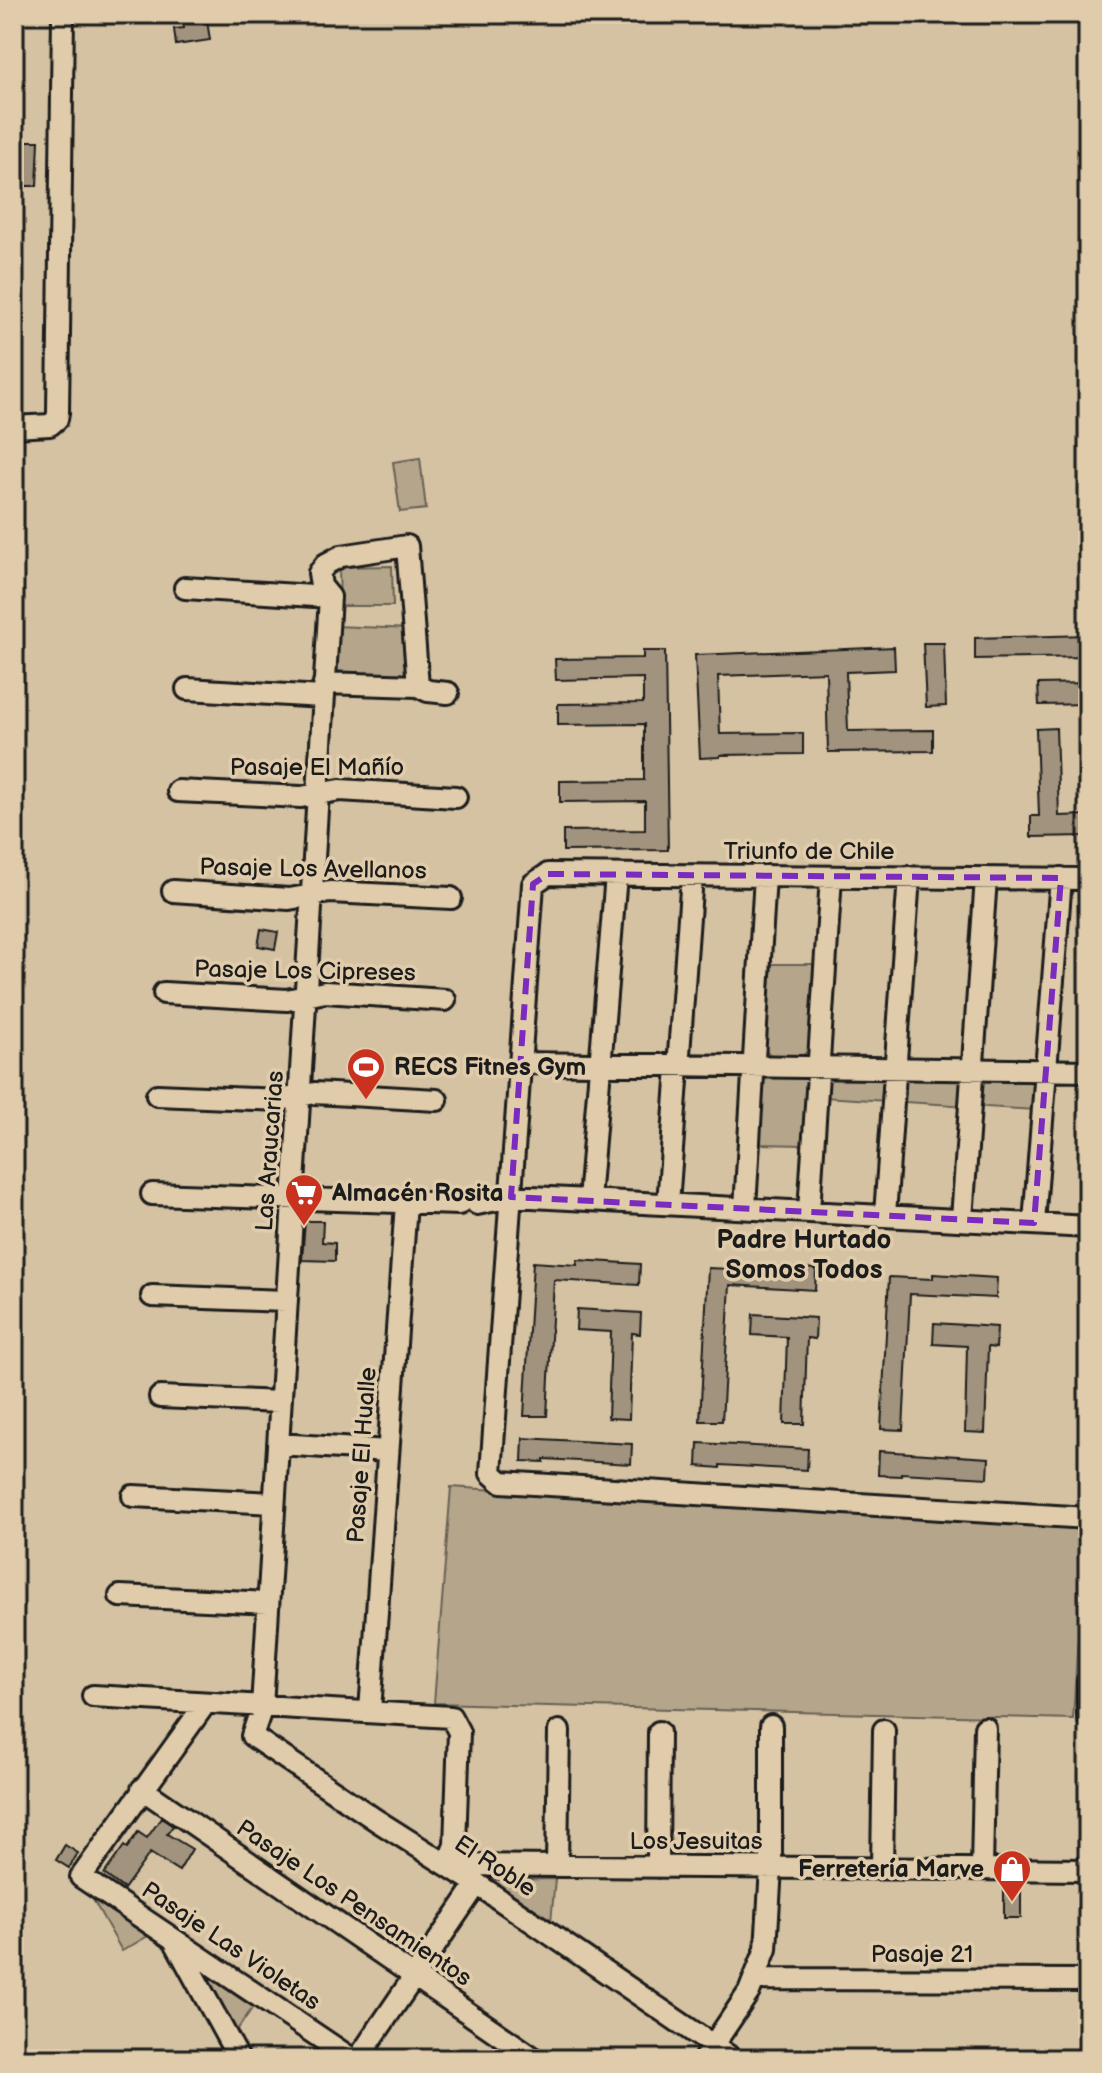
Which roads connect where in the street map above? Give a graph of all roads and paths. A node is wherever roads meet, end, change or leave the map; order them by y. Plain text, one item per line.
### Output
1 (63, 14) edge
2 (14, 427) edge
3 (185, 588) dead end
4 (330, 597) junction
5 (418, 686) junction
6 (187, 689) dead end
7 (324, 690) junction
8 (448, 693) dead end
9 (178, 791) dead end
10 (318, 793) junction
11 (456, 797) dead end
12 (616, 875) junction
13 (692, 876) junction
14 (765, 876) junction
15 (831, 877) junction
16 (909, 877) junction
17 (986, 878) junction
18 (1061, 878) junction
19 (1088, 879) edge
20 (173, 891) dead end
21 (311, 895) junction
22 (451, 898) dead end
23 (164, 993) dead end
24 (305, 996) junction
25 (445, 1000) dead end
26 (520, 1063) junction
27 (600, 1064) junction
28 (678, 1065) junction
29 (754, 1066) junction
30 (818, 1067) junction
31 (895, 1068) junction
32 (973, 1069) junction
33 (1046, 1070) junction
34 (1088, 1071) edge
35 (157, 1095) dead end
36 (299, 1097) junction
37 (437, 1100) dead end
38 (152, 1194) dead end
39 (511, 1197) junction
40 (293, 1198) junction
41 (589, 1200) junction
42 (406, 1203) junction
43 (668, 1204) junction
44 (745, 1208) junction
45 (809, 1211) junction
46 (885, 1215) junction
47 (962, 1219) junction
48 (1034, 1223) junction
49 (1088, 1227) edge
50 (152, 1296) dead end
51 (286, 1301) junction
52 (160, 1397) dead end
53 (280, 1402) junction
54 (278, 1444) junction
55 (388, 1451) junction
56 (133, 1496) dead end
57 (274, 1503) junction
58 (1088, 1518) edge
59 (120, 1596) dead end
60 (268, 1603) junction
61 (1088, 1681) edge
62 (93, 1696) dead end
63 (205, 1704) junction
64 (262, 1707) junction
65 (370, 1711) junction
66 (1088, 1717) edge
67 (771, 1726) dead end
68 (985, 1728) dead end
69 (884, 1730) dead end
70 (559, 1731) dead end
71 (659, 1732) dead end
72 (142, 1789) junction
73 (447, 1865) junction
74 (557, 1866) junction
75 (658, 1867) junction
76 (771, 1868) junction
77 (882, 1868) junction
78 (982, 1869) junction
79 (1088, 1870) edge
80 (477, 1884) junction
81 (172, 1937) junction
82 (414, 1976) junction
83 (756, 1979) junction
84 (1088, 1980) edge
85 (709, 2052) edge
86 (239, 2059) edge
87 (352, 2059) edge
88 (358, 2059) edge
89 (535, 2059) edge
90 (733, 2059) edge

1 - 2 street
3 - 4 street
4 - 5 street, Las Araucarias
4 - 7 street, Las Araucarias
5 - 7 street
5 - 8 street
6 - 7 street
7 - 10 street, Las Araucarias
9 - 10 street, Pasaje El Mañío
10 - 11 street, Pasaje El Mañío
10 - 21 street, Las Araucarias
12 - 13 street, Triunfo de Chile
12 - 26 street, Triunfo de Chile
12 - 27 street
13 - 14 street, Triunfo de Chile
13 - 28 street
14 - 15 street, Triunfo de Chile
14 - 29 street
15 - 16 street, Triunfo de Chile
15 - 30 street
16 - 17 street, Triunfo de Chile
16 - 31 street
17 - 18 street, Triunfo de Chile
17 - 32 street
18 - 19 street, Triunfo de Chile
18 - 33 street
20 - 21 street, Pasaje Los Avellanos
21 - 22 street, Pasaje Los Avellanos
21 - 24 street, Las Araucarias
23 - 24 street, Pasaje Los Cipreses
24 - 25 street, Pasaje Los Cipreses
24 - 36 street, Las Araucarias
26 - 27 street
26 - 39 street
27 - 28 street
27 - 41 street
28 - 29 street
28 - 43 street
29 - 30 street
29 - 44 street
30 - 31 street
30 - 45 street
31 - 32 street
31 - 46 street
32 - 33 street
32 - 47 street
33 - 34 street
33 - 48 street
35 - 36 street
36 - 37 street
36 - 40 street, Las Araucarias
38 - 40 street
39 - 41 street
39 - 42 street
39 - 58 street
40 - 42 street
40 - 51 street, Las Araucarias
41 - 43 street
42 - 55 street, Pasaje El Hualle
43 - 44 street
44 - 45 street
45 - 46 street
46 - 47 street
47 - 48 street
48 - 49 street
50 - 51 street
51 - 53 street, Las Araucarias
52 - 53 street
53 - 54 street, Las Araucarias
54 - 55 street
54 - 57 street, Las Araucarias
55 - 65 street, Pasaje El Hualle
56 - 57 street
57 - 60 street, Las Araucarias
59 - 60 street
60 - 64 street, Las Araucarias
61 - 66 street
62 - 63 street
63 - 64 street
63 - 72 street
64 - 65 street
64 - 73 street, El Roble
65 - 73 street
67 - 76 street
68 - 78 street
69 - 77 street
70 - 74 street
71 - 75 street
72 - 81 street, Pasaje Las Violetas
72 - 82 street, Pasaje Los Pensamientos
73 - 74 street, Los Jesuitas
73 - 80 street, El Roble
74 - 75 street, Los Jesuitas
75 - 76 street, Los Jesuitas
76 - 77 street, Los Jesuitas
76 - 83 street
77 - 78 street, Los Jesuitas
78 - 79 street, Los Jesuitas
80 - 82 street
80 - 85 street, El Roble
81 - 86 street
81 - 87 street, Pasaje Las Violetas
82 - 88 street
82 - 89 street, Pasaje Los Pensamientos
83 - 84 street, Pasaje 21
83 - 85 street
85 - 90 street, El Roble

